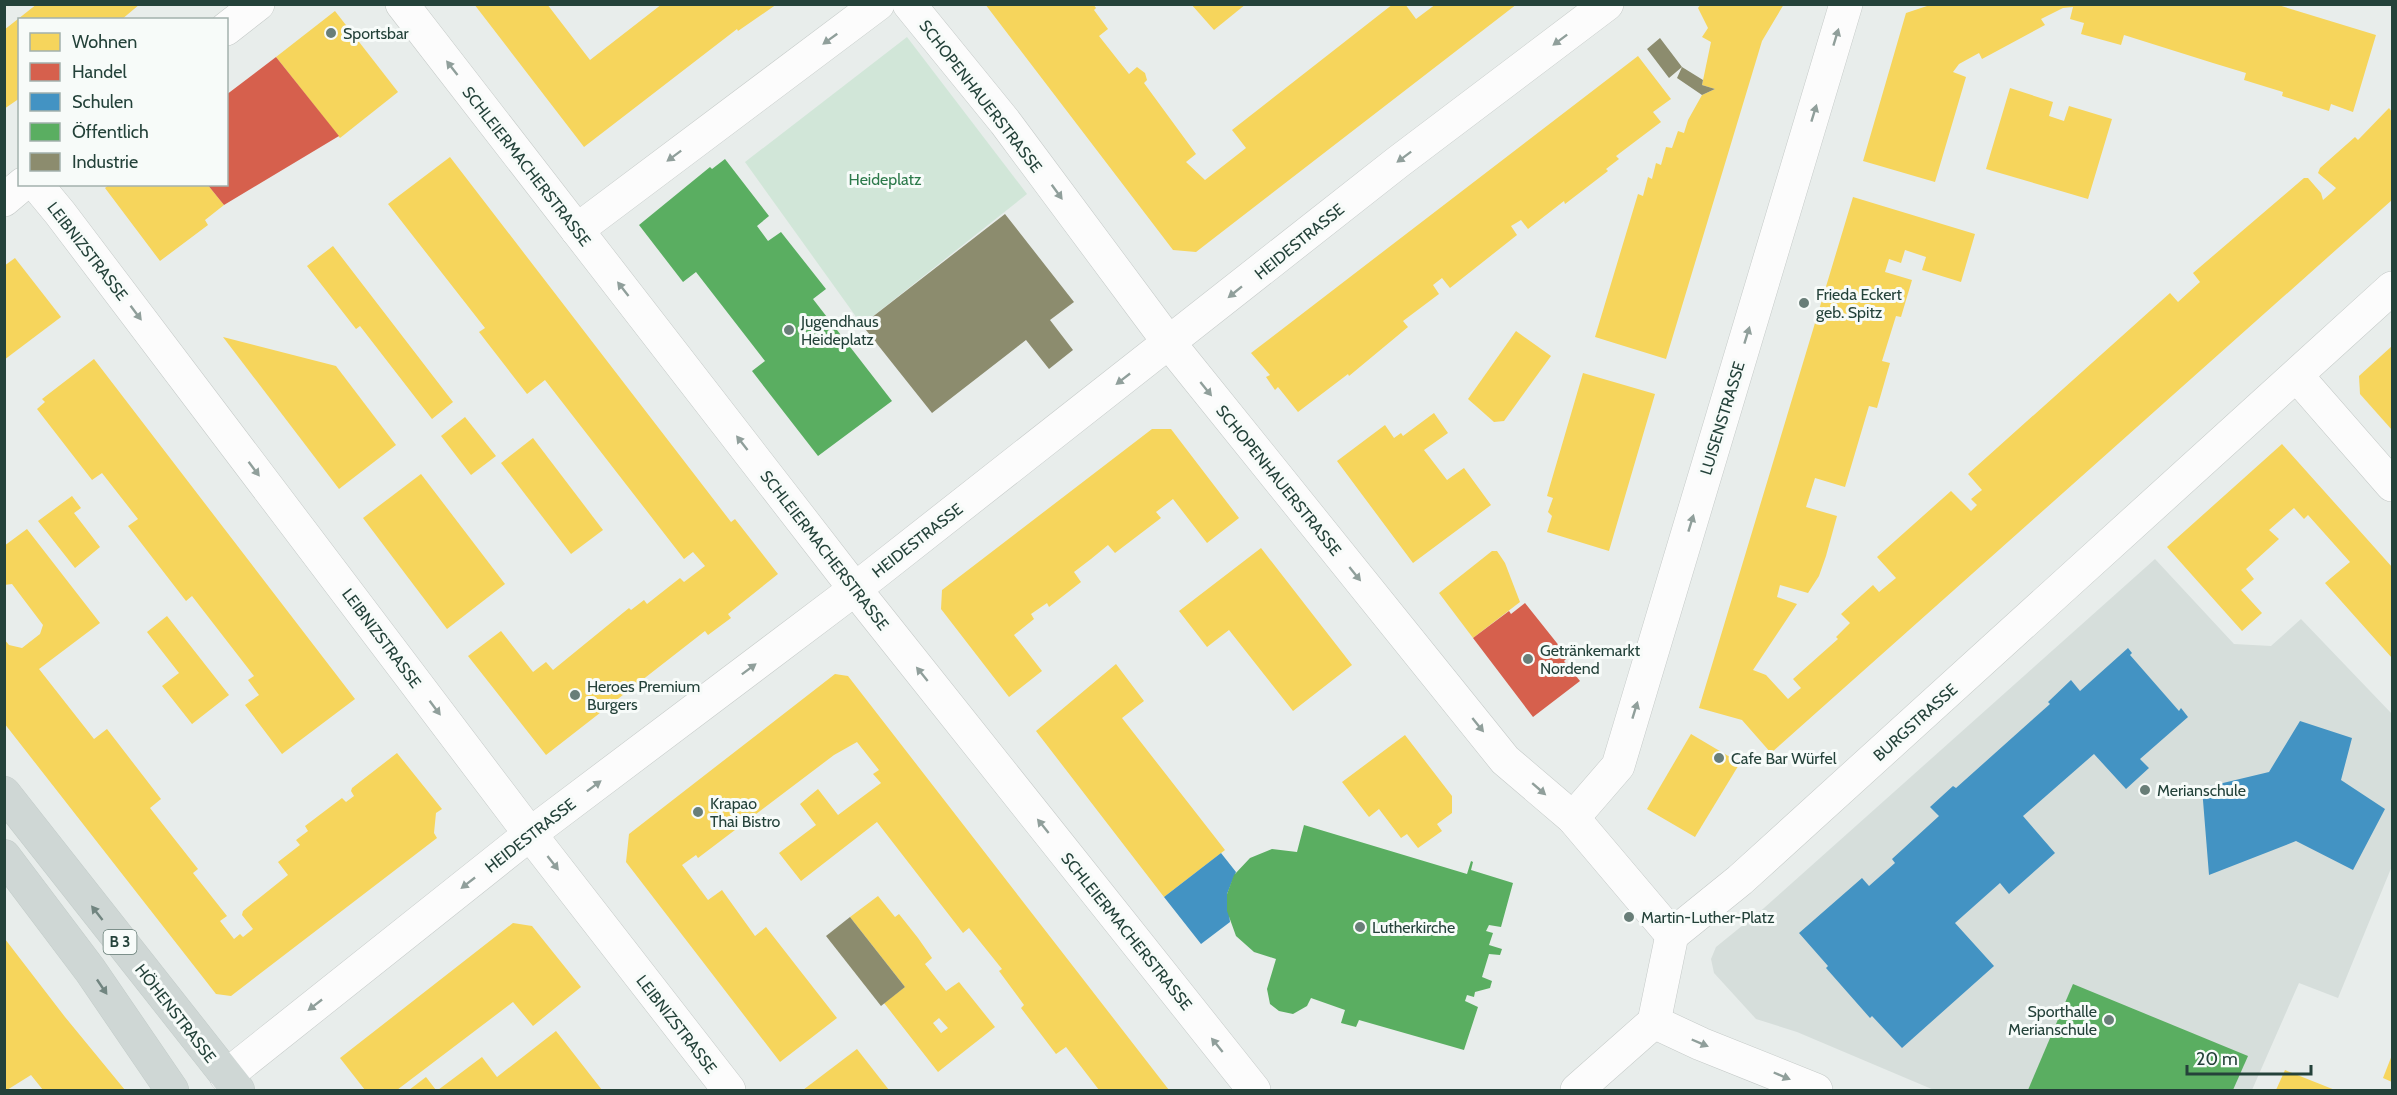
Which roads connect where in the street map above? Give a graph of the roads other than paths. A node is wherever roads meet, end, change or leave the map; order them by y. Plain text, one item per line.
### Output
1 (258, 4) edge
2 (402, 4) edge
3 (878, 4) edge
4 (909, 4) edge
5 (1607, 4) edge
6 (1846, 4) edge
7 (228, 27) edge
8 (21, 186) edge
9 (38, 186) edge
10 (4, 200) edge
11 (577, 230) junction
12 (2392, 288) edge
13 (1170, 344) junction
14 (2297, 376) junction
15 (2392, 485) edge
16 (855, 589) junction
17 (4, 793) edge
18 (1573, 818) junction
19 (530, 834) junction
20 (4, 856) edge
21 (1672, 935) junction
22 (1654, 1022) junction
23 (232, 1083) edge
24 (172, 1090) edge
25 (729, 1090) edge
26 (1254, 1090) edge
27 (1577, 1090) edge
28 (1816, 1090) edge

1 - 7 street
11 -> 2 street, SCHLEIERMACHERSTRASSE
3 -> 11 street
4 -> 13 street, SCHOPENHAUERSTRASSE
5 -> 13 street, HEIDESTRASSE
18 -> 6 street, LUISENSTRASSE
8 - 10 street
9 -> 19 street, LEIBNIZSTRASSE
16 -> 11 street, SCHLEIERMACHERSTRASSE
12 - 14 street, BURGSTRASSE
13 -> 16 street, HEIDESTRASSE
13 -> 18 street, SCHOPENHAUERSTRASSE
14 - 15 street
14 - 21 street, BURGSTRASSE
19 -> 16 street, HEIDESTRASSE
26 -> 16 street, SCHLEIERMACHERSTRASSE
23 -> 17 main road, HÖHENSTRASSE / B 3
18 - 21 street, SCHOPENHAUERSTRASSE
19 -> 23 street, HEIDESTRASSE
19 -> 25 street, LEIBNIZSTRASSE
20 -> 24 main road, B 3
21 - 22 street
22 - 27 street
22 -> 28 street

